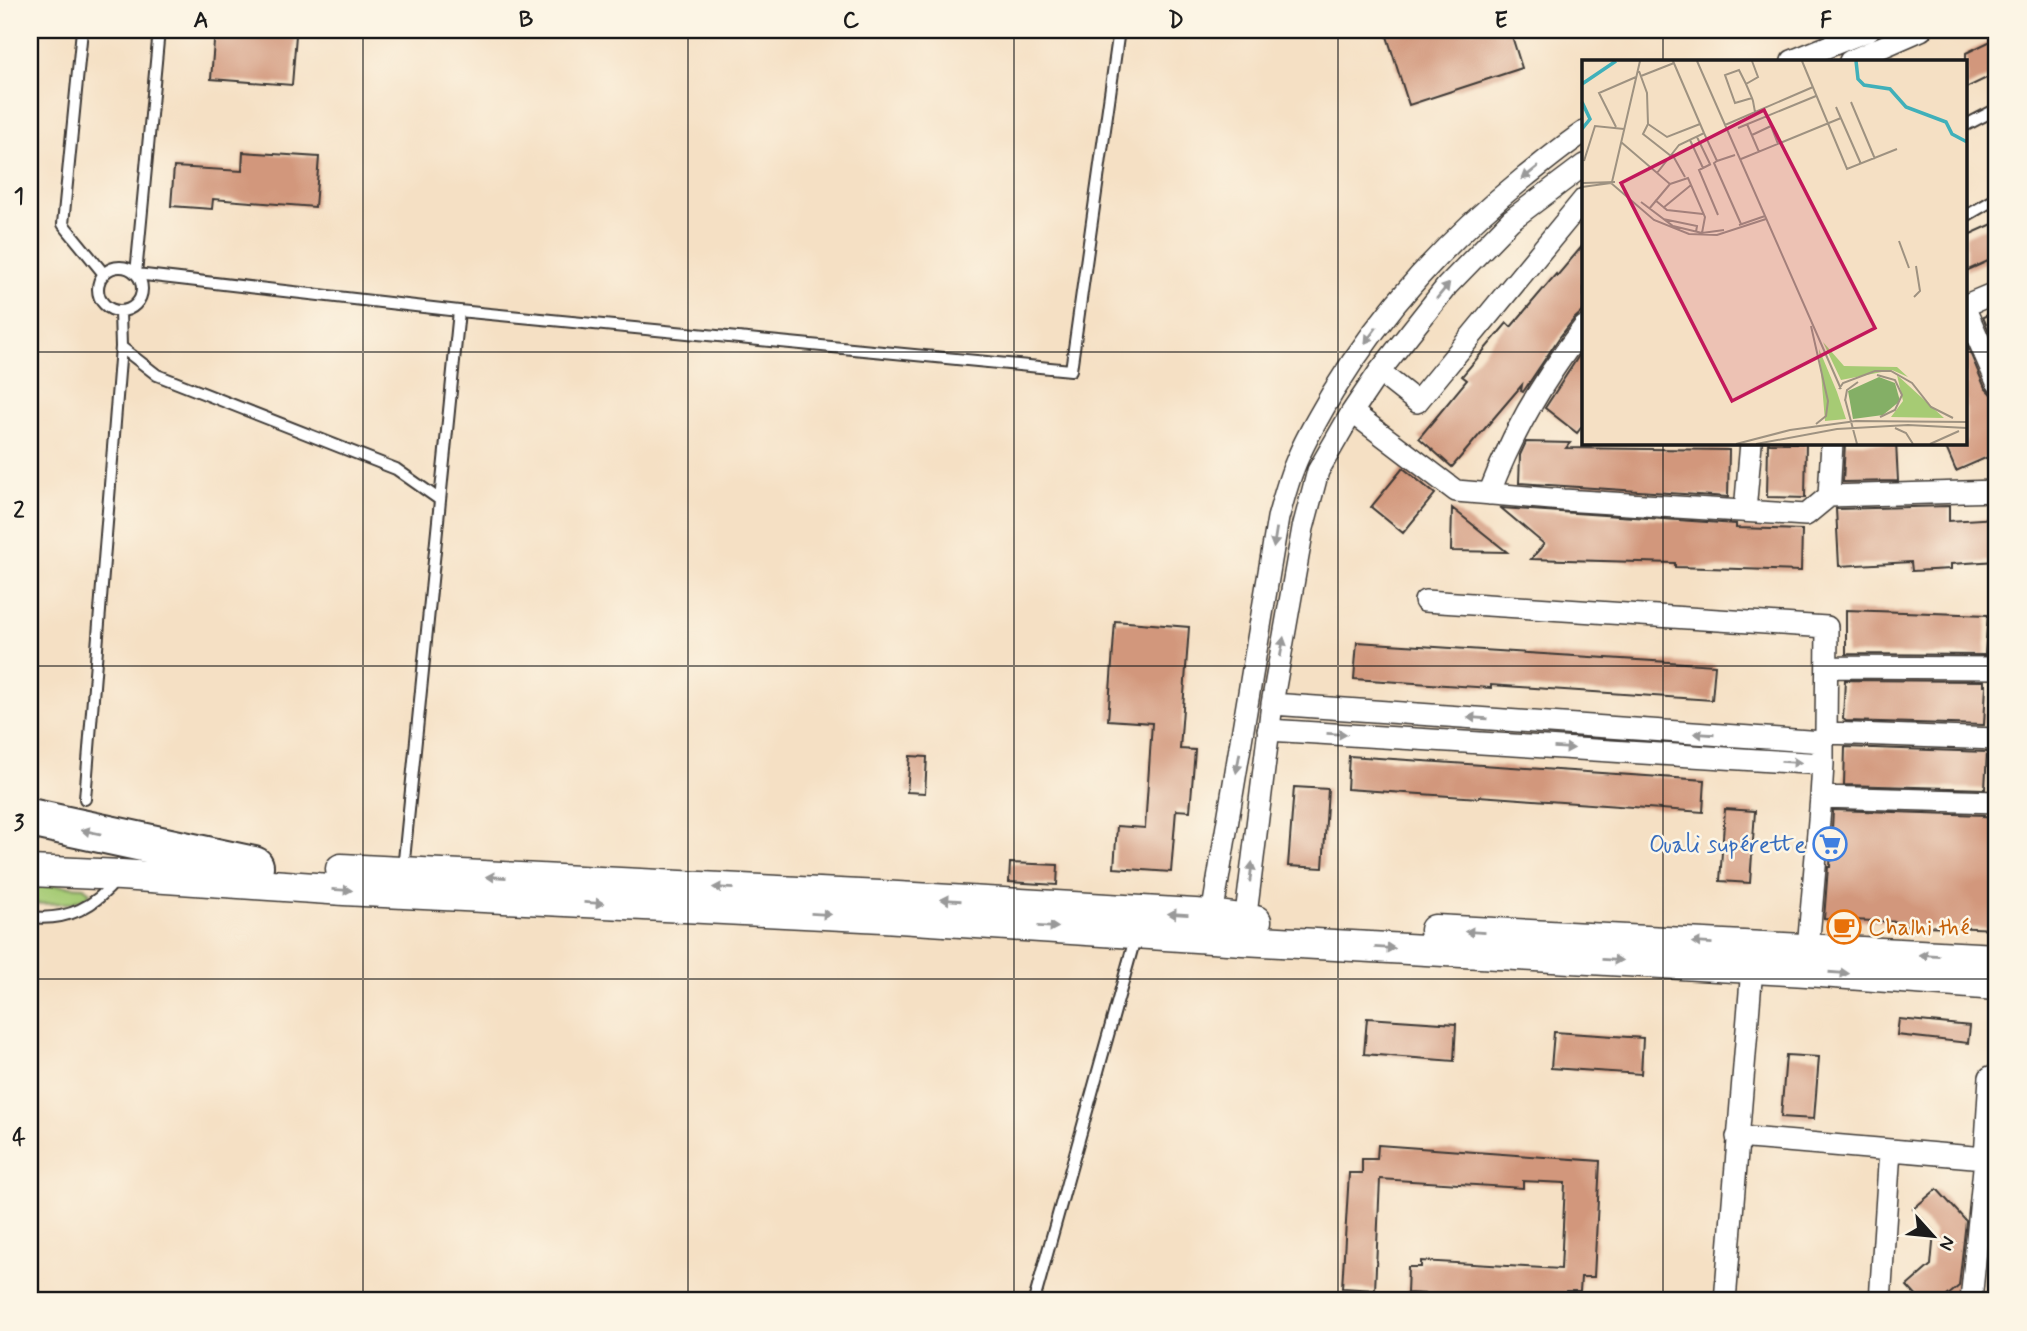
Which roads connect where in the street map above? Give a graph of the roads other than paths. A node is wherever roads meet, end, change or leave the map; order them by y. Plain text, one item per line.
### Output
1 (82, 30) edge
2 (159, 30) edge
3 (1119, 30) edge
4 (1869, 30) edge
5 (1921, 30) edge
6 (1794, 60) edge
7 (1852, 60) edge
8 (1997, 109) edge
9 (1968, 124) edge
10 (1582, 133) edge
11 (1582, 166) edge
12 (1997, 198) edge
13 (1582, 200) edge
14 (1968, 215) edge
15 (104, 274) junction
16 (136, 274) junction
17 (1997, 292) edge
18 (1968, 304) edge
19 (458, 310) junction
20 (120, 311) junction
21 (1968, 316) edge
22 (1582, 330) edge
23 (121, 347) junction
24 (1379, 372) junction
25 (1997, 382) edge
26 (1352, 412) junction
27 (1751, 444) edge
28 (1832, 444) edge
29 (1997, 491) edge
30 (1489, 494) junction
31 (1829, 495) junction
32 (440, 499) junction
33 (1745, 512) junction
34 (1425, 601) dead end
35 (1827, 667) junction
36 (1997, 668) edge
37 (1272, 704) junction
38 (1268, 730) junction
39 (1825, 737) junction
40 (1997, 738) edge
41 (1823, 764) junction
42 (1821, 797) junction
43 (85, 799) dead end
44 (1997, 802) edge
45 (30, 818) edge
46 (30, 857) edge
47 (254, 866) junction
48 (30, 871) edge
49 (121, 875) junction
50 (402, 883) junction
51 (30, 918) edge
52 (1138, 922) junction
53 (1211, 926) junction
54 (1244, 930) junction
55 (1808, 949) junction
56 (1997, 959) edge
57 (1752, 968) junction
58 (1997, 985) edge
59 (1990, 1077) dead end
60 (1737, 1138) junction
61 (1890, 1150) junction
62 (1985, 1158) junction
63 (1034, 1301) edge
64 (1725, 1301) edge
65 (1880, 1301) edge
66 (1971, 1301) edge

1 - 15 lane
2 - 16 lane
3 - 19 lane
4 - 6 street
5 - 7 street
8 - 9 lane
10 -> 53 street
24 -> 11 street
12 - 14 lane
13 - 24 street
15 - 16 lane
15 - 20 lane
16 - 19 lane
16 - 20 lane
17 - 18 street
19 - 32 lane
20 - 23 lane
21 - 25 street
22 - 30 street
23 - 32 lane
23 - 43 lane
24 - 26 street
26 - 30 street
37 -> 26 street
27 - 33 street
28 - 31 street
29 - 31 street
30 - 33 street
31 - 33 street
32 - 50 lane
34 - 35 street
35 - 36 street
35 - 39 street
37 - 38 street
39 -> 37 street
38 -> 41 street
54 -> 38 street
39 - 40 street
39 - 41 street
41 - 42 street
42 - 44 street
42 - 55 street
47 -> 45 highway
46 - 47 main road
47 - 50 main road
48 - 49 main road
49 -> 50 main road
49 - 51 lane
50 - 52 main road
52 - 53 main road
52 - 63 lane
53 - 54 main road
55 -> 54 main road
54 -> 57 main road
56 -> 55 main road
57 -> 58 main road
57 - 60 street
59 - 62 street
60 - 61 street
60 - 64 street
61 - 62 street
61 - 65 street
62 - 66 street

